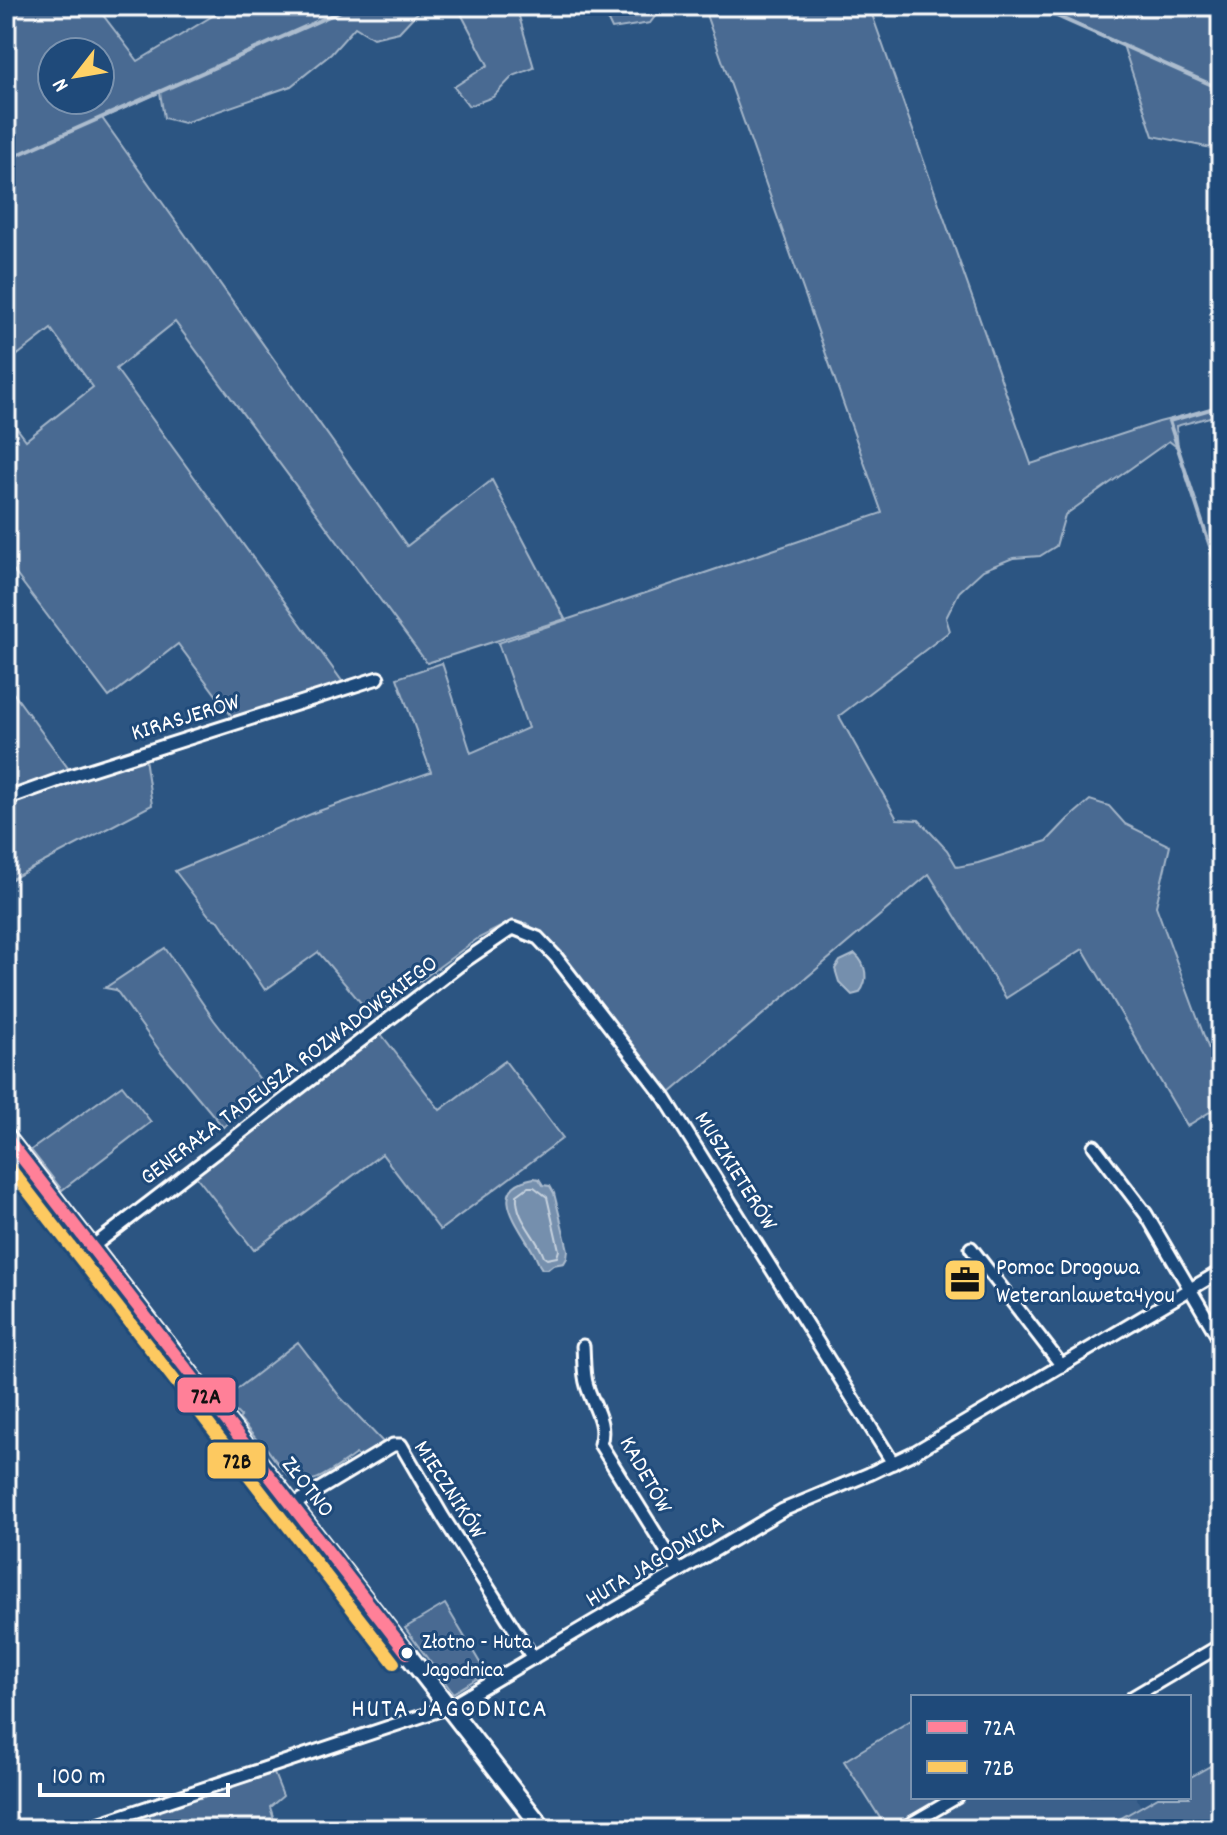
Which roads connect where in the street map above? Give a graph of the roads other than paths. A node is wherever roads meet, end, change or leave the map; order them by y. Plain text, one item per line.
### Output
1 (378, 678) dead end
2 (6, 799) edge
3 (513, 928) joint
4 (6, 1137) edge
5 (1094, 1146) dead end
6 (92, 1247) junction
7 (971, 1248) dead end
8 (1221, 1271) edge
9 (1191, 1289) junction
10 (1221, 1342) edge
11 (583, 1346) dead end
12 (1062, 1366) junction
13 (893, 1463) junction
14 (293, 1505) junction
15 (679, 1571) junction
16 (1221, 1645) edge
17 (533, 1658) junction
18 (1136, 1695) edge
19 (449, 1707) junction
20 (954, 1799) edge
21 (83, 1829) edge
22 (543, 1829) edge
23 (902, 1829) edge

1 - 2 street, KIRASJERÓW
3 - 6 street, GENERAŁA TADEUSZA ROZWADOWSKIEGO
3 - 13 street, MUSZKIETERÓW
4 - 6 street, ZŁOTNO
5 - 9 street
6 - 14 street, ZŁOTNO
7 - 12 street
8 - 9 street, HUTA JAGODNICA
9 - 10 street
9 - 12 street, HUTA JAGODNICA
11 - 15 street, KADETÓW
12 - 13 street, HUTA JAGODNICA
13 - 15 street, HUTA JAGODNICA
14 - 17 street, MIECZNIKÓW
14 - 19 street, ZŁOTNO
15 - 17 street, HUTA JAGODNICA
16 - 18 street
17 - 19 street, HUTA JAGODNICA
19 - 21 street, HUTA JAGODNICA
19 - 22 street, ZŁOTNO
20 - 23 street

